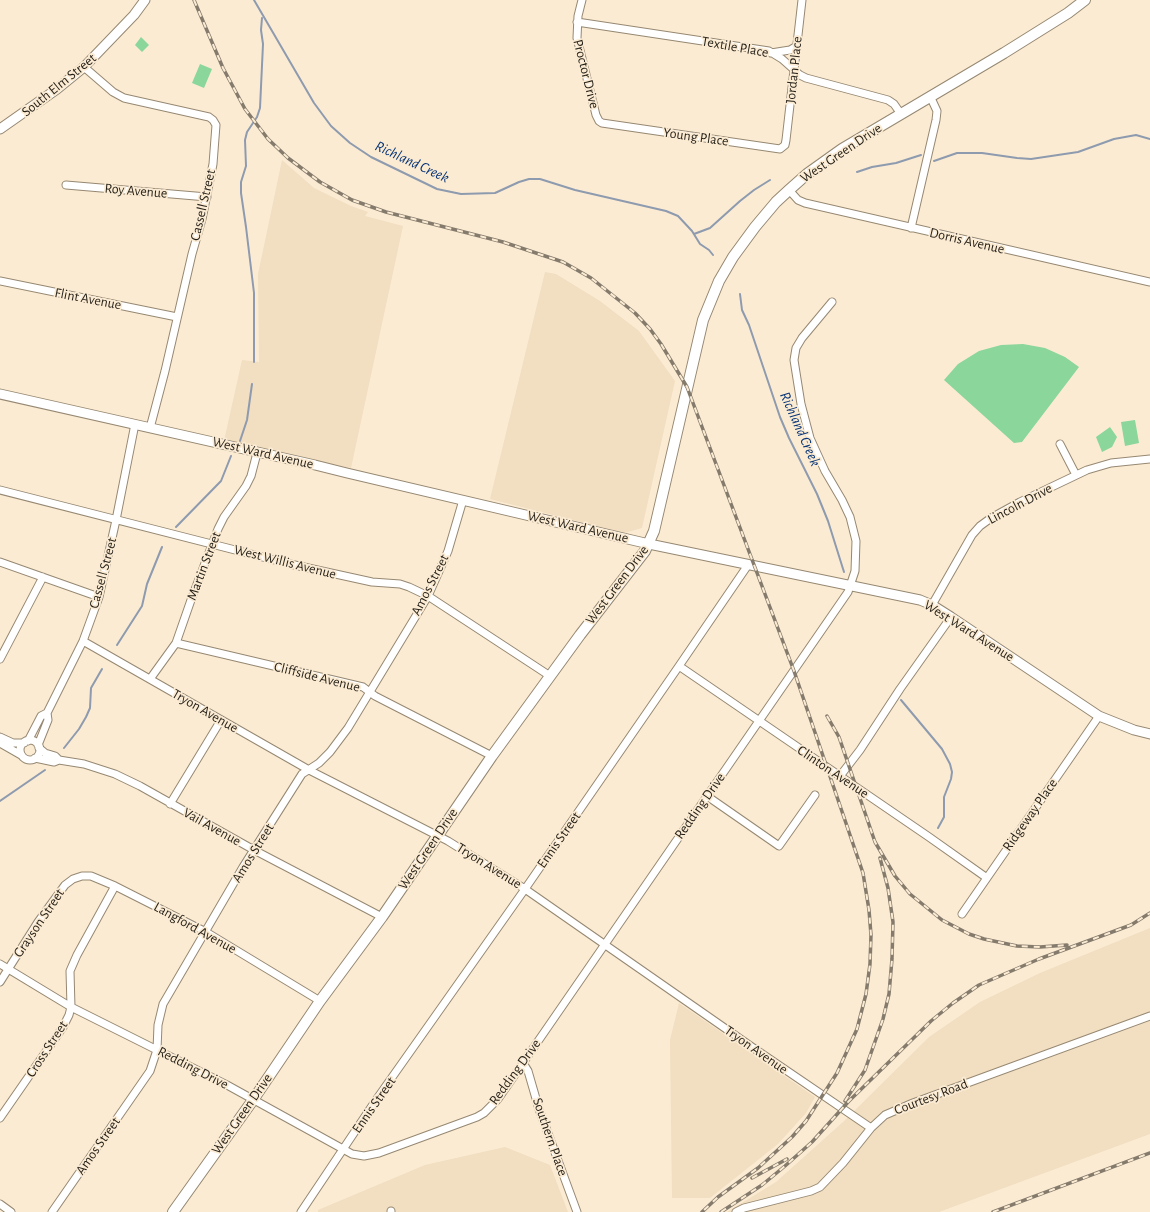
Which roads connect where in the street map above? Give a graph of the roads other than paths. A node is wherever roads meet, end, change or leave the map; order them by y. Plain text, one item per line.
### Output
1 (145, 0) edge
2 (582, 0) edge
3 (802, 0) edge
4 (1085, 0) edge
5 (577, 22) junction
6 (797, 46) junction
7 (771, 53) junction
8 (84, 67) junction
9 (795, 71) junction
10 (930, 96) junction
11 (901, 114) junction
12 (601, 123) joint
13 (0, 129) edge
14 (786, 140) joint
15 (66, 185) dead end
16 (789, 190) junction
17 (207, 197) junction
18 (911, 228) junction
19 (0, 281) edge
20 (1150, 282) edge
21 (832, 302) dead end
22 (177, 316) junction
23 (0, 394) edge
24 (135, 424) junction
25 (150, 428) junction
26 (1060, 444) dead end
27 (257, 453) junction
28 (1150, 459) edge
29 (1076, 475) junction
30 (0, 490) edge
31 (463, 500) junction
32 (116, 520) junction
33 (649, 544) junction
34 (213, 545) junction
35 (0, 562) edge
36 (748, 565) junction
37 (43, 577) junction
38 (851, 585) junction
39 (428, 596) junction
40 (98, 597) junction
41 (932, 605) junction
42 (951, 617) junction
43 (83, 641) junction
44 (176, 643) junction
45 (0, 659) edge
46 (679, 666) junction
47 (550, 676) junction
48 (150, 679) junction
49 (369, 692) junction
50 (47, 713) junction
51 (1099, 716) junction
52 (221, 720) junction
53 (759, 721) junction
54 (1150, 734) edge
55 (0, 737) edge
56 (26, 742) junction
57 (0, 743) edge
58 (38, 746) junction
59 (21, 755) junction
60 (492, 756) junction
61 (35, 758) junction
62 (59, 760) junction
63 (309, 770) junction
64 (840, 776) junction
65 (815, 794) dead end
66 (707, 796) junction
67 (170, 804) junction
68 (437, 836) junction
69 (254, 850) junction
70 (987, 878) junction
71 (66, 884) joint
72 (115, 886) junction
73 (525, 889) junction
74 (962, 914) dead end
75 (382, 917) junction
76 (206, 932) junction
77 (605, 945) junction
78 (0, 964) edge
79 (9, 970) junction
80 (0, 982) edge
81 (320, 1001) junction
82 (71, 1007) junction
83 (1150, 1016) edge
84 (157, 1050) junction
85 (524, 1063) junction
86 (253, 1100) junction
87 (0, 1118) edge
88 (871, 1128) junction
89 (344, 1150) junction
90 (0, 1204) edge
91 (11, 1212) edge
92 (52, 1212) edge
93 (173, 1212) edge
94 (301, 1212) edge
95 (577, 1212) edge
96 (736, 1212) edge

1 - 8 street, South Elm Street
2 - 5 street, Proctor Drive
3 - 6 street, Jordan Place
4 - 10 main road, West Green Drive
5 - 7 street, Textile Place
5 - 12 street, Proctor Drive
6 - 7 street
6 - 9 street, Jordan Place
7 - 9 street, Textile Place
8 - 13 street, South Elm Street
8 - 17 street, Cassell Street
9 - 11 street, Textile Place
9 - 14 street, Jordan Place
10 - 11 main road, West Green Drive
10 - 18 street
11 - 16 main road, West Green Drive
12 - 14 street, Young Place
15 - 17 street, Roy Avenue
16 - 18 street, Dorris Avenue
16 - 33 main road, West Green Drive
17 - 22 street, Cassell Street
18 - 20 street, Dorris Avenue
19 - 22 street, Flint Avenue
21 - 38 street, Redding Drive
22 - 25 street, Cassell Street
23 - 24 street, West Ward Avenue
24 - 25 street, West Ward Avenue
24 - 32 street, Cassell Street
25 - 27 street, West Ward Avenue
26 - 29 street
27 - 31 street, West Ward Avenue
27 - 34 street, Martin Street
28 - 29 street, Lincoln Drive
29 - 41 street, Lincoln Drive
30 - 32 street, West Willis Avenue
31 - 33 street, West Ward Avenue
31 - 39 street, Amos Street
32 - 34 street, West Willis Avenue
32 - 40 street, Cassell Street
33 - 36 street, West Ward Avenue
33 - 47 main road, West Green Drive
34 - 39 street, West Willis Avenue
34 - 44 street, Martin Street
35 - 37 street
36 - 38 street, West Ward Avenue
36 - 46 street, Ennis Street
37 - 40 street
37 - 45 street
38 - 41 street, West Ward Avenue
38 - 53 street, Redding Drive
39 - 47 street, West Willis Avenue
39 - 49 street, Amos Street
40 - 43 street, Cassell Street
41 - 42 street, West Ward Avenue
42 - 51 street, West Ward Avenue
42 - 64 street
43 - 48 street, Tryon Avenue
43 - 50 street, Cassell Street
44 - 48 street, Martin Street
44 - 49 street, Cliffside Avenue
46 - 53 street, Clinton Avenue
46 - 73 street, Ennis Street
47 - 60 main road, West Green Drive
48 - 52 street, Tryon Avenue
49 - 60 street, Cliffside Avenue
49 - 63 street, Amos Street
50 - 56 street, Cassell Street
50 - 58 street, Cassell Street
51 - 54 street, West Ward Avenue
51 - 70 street, Ridgeway Place
52 - 63 street, Tryon Avenue
52 - 67 street
53 - 64 street, Clinton Avenue
53 - 66 street, Redding Drive
55 - 56 street
56 - 58 street
56 - 59 street
57 - 59 street
58 - 61 street
58 - 62 street, Vail Avenue
59 - 61 street
60 - 68 main road, West Green Drive
61 - 62 street, Vail Avenue
62 - 67 street, Vail Avenue
63 - 68 street, Tryon Avenue
63 - 69 street, Amos Street
64 - 70 street, Clinton Avenue
65 - 66 street
66 - 77 street, Redding Drive
67 - 69 street, Vail Avenue
68 - 73 street, Tryon Avenue
68 - 75 main road, West Green Drive
69 - 75 street, Vail Avenue
69 - 76 street, Amos Street
70 - 74 street, Ridgeway Place
71 - 72 street, Langford Avenue
71 - 79 street, Grayson Street
72 - 76 street, Langford Avenue
72 - 82 street, Cross Street
73 - 77 street, Tryon Avenue
73 - 89 street, Ennis Street
75 - 81 main road, West Green Drive
76 - 81 street, Langford Avenue
76 - 84 street, Amos Street
77 - 85 street, Redding Drive
77 - 88 street, Tryon Avenue
78 - 79 street, Redding Drive
79 - 80 street, Grayson Street
79 - 82 street, Redding Drive
81 - 86 main road, West Green Drive
82 - 84 street, Redding Drive
82 - 87 street, Cross Street
83 - 88 street, Courtesy Road
84 - 86 street, Redding Drive
84 - 92 street, Amos Street
85 - 89 street, Redding Drive
85 - 95 street, Southern Place
86 - 89 street, Redding Drive
86 - 93 main road, West Green Drive
88 - 96 street, Courtesy Road
89 - 94 street, Ennis Street
90 - 91 street

